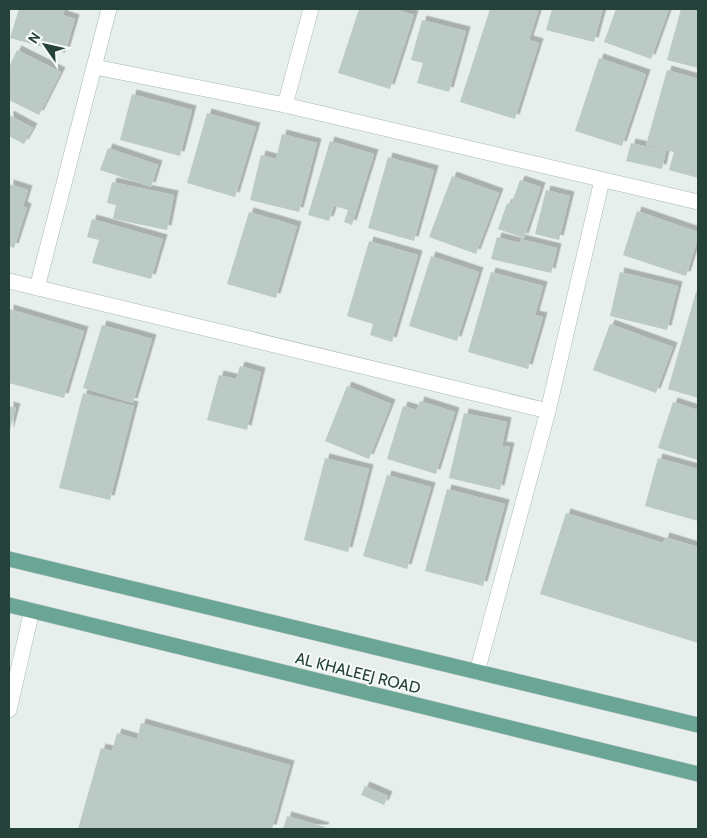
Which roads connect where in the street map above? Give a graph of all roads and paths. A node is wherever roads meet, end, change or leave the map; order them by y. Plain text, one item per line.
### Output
1 (109, 9) edge
2 (311, 9) edge
3 (95, 67) junction
4 (285, 104) junction
5 (602, 180) junction
6 (698, 202) edge
7 (9, 281) edge
8 (37, 288) junction
9 (548, 411) junction
10 (9, 559) edge
11 (9, 605) edge
12 (32, 610) junction
13 (477, 672) junction
14 (9, 710) edge
15 (698, 725) edge
16 (698, 774) edge

1 - 3 street
2 - 4 street
3 - 4 street
3 - 8 street
4 - 5 street
5 - 6 street
5 - 9 street
7 - 8 street
8 - 9 street
9 - 13 street
10 - 13 main road, AL KHALEEJ ROAD
11 - 12 main road, AL KHALEEJ ROAD
12 - 14 street
12 - 16 main road, AL KHALEEJ ROAD
13 - 15 main road, AL KHALEEJ ROAD

